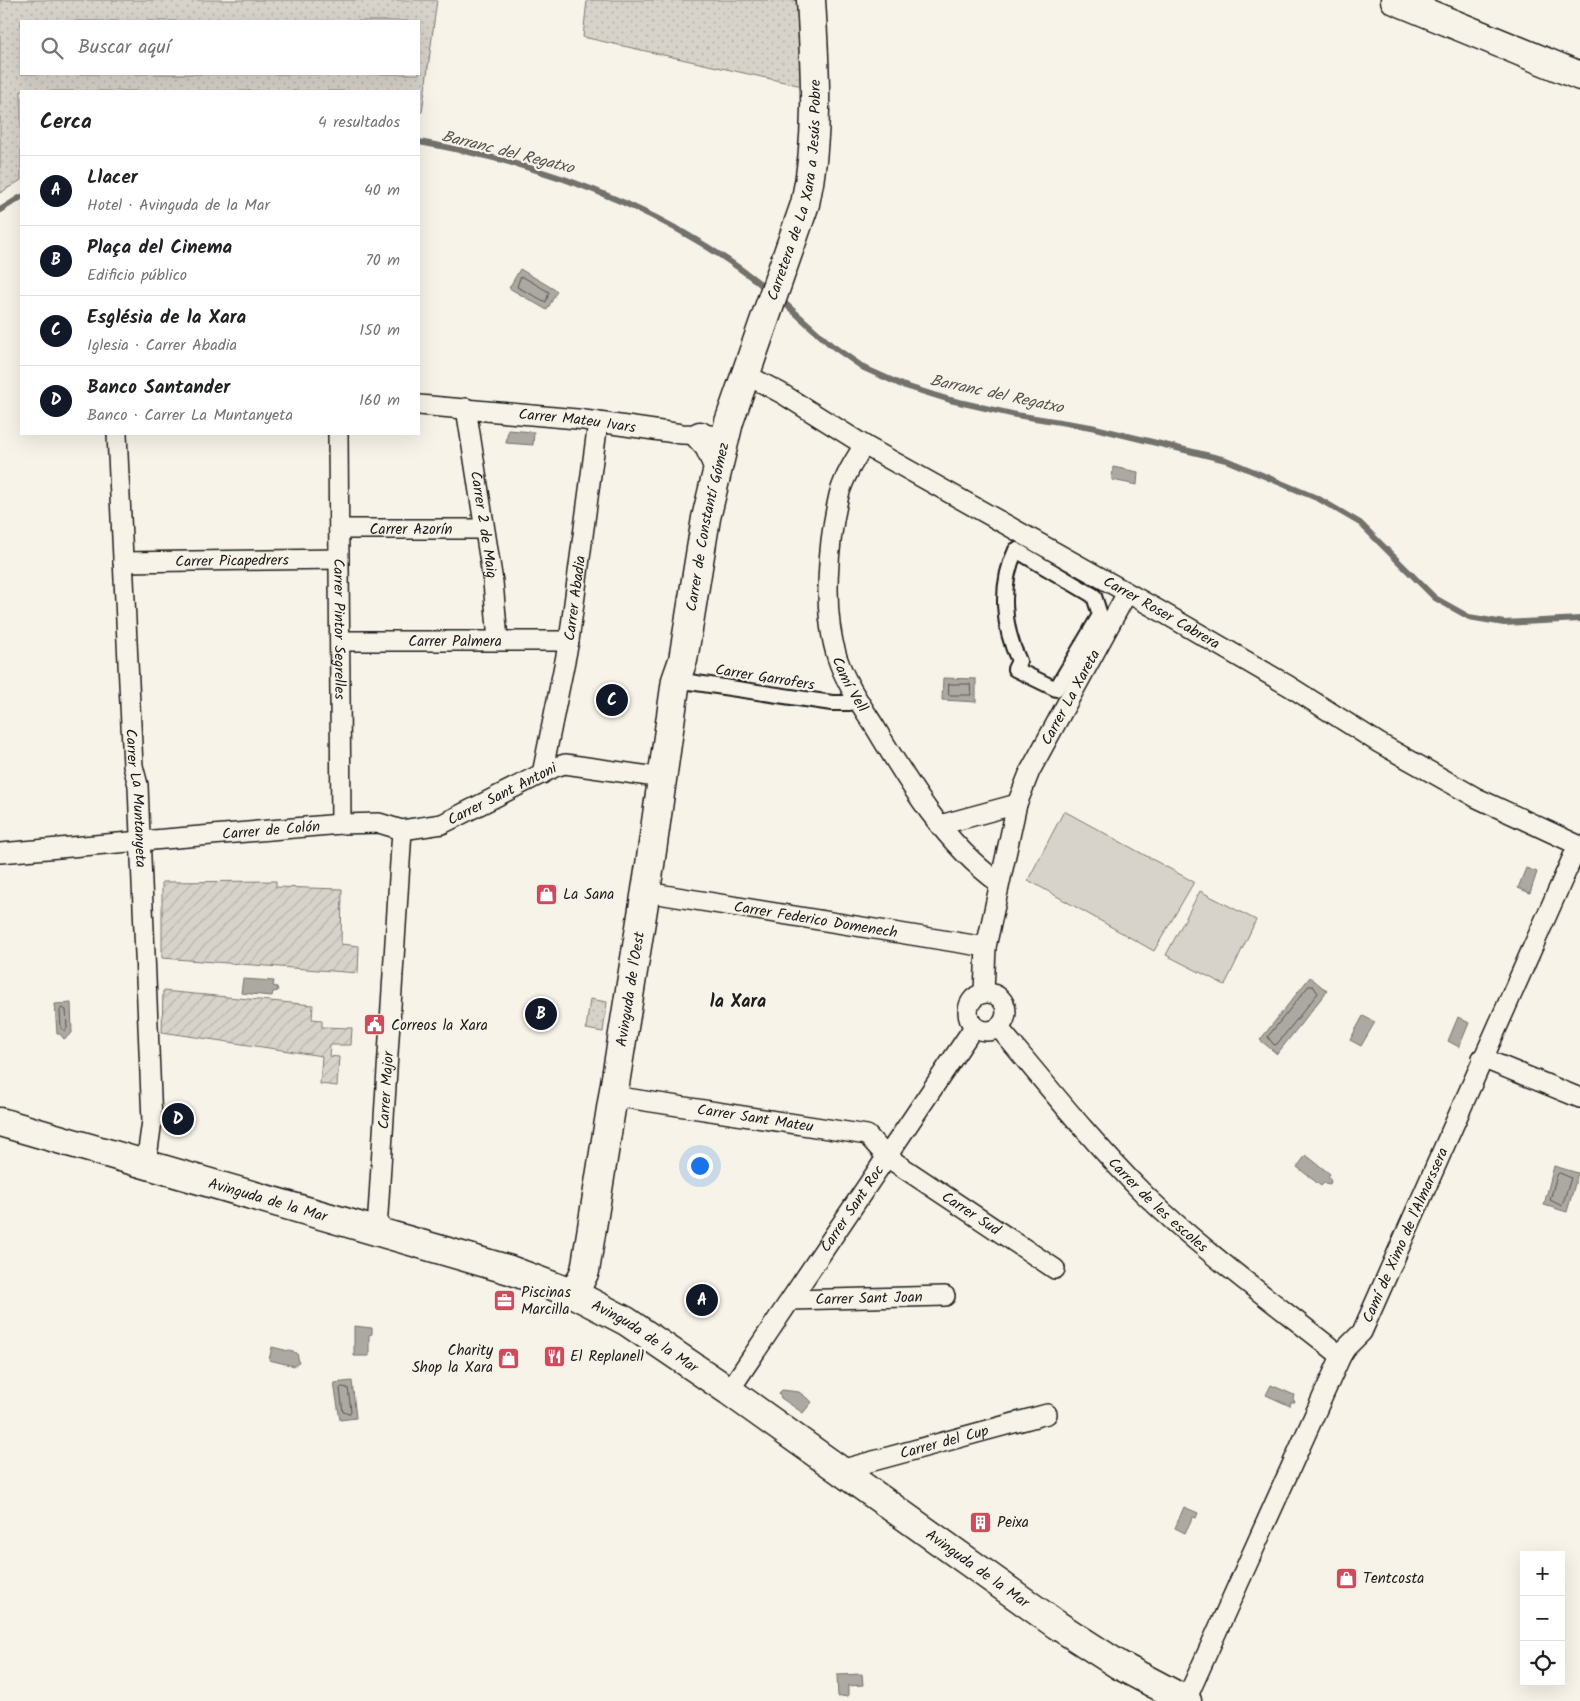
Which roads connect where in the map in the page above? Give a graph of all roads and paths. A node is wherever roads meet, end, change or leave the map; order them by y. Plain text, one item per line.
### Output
1 (811, 0) edge
2 (1395, 0) edge
3 (1580, 76) edge
4 (747, 375) junction
5 (420, 404) edge
6 (466, 408) junction
7 (598, 422) junction
8 (729, 422) junction
9 (117, 435) edge
10 (338, 435) edge
11 (700, 436) junction
12 (864, 445) junction
13 (718, 466) junction
14 (339, 529) junction
15 (484, 529) junction
16 (340, 559) junction
17 (123, 562) junction
18 (1127, 593) junction
19 (1094, 596) joint
20 (498, 640) junction
21 (341, 641) junction
22 (569, 641) junction
23 (676, 680) junction
24 (850, 703) dead end
25 (542, 774) junction
26 (663, 778) junction
27 (1017, 804) junction
28 (341, 824) junction
29 (940, 825) junction
30 (402, 830) junction
31 (141, 840) junction
32 (1578, 845) joint
33 (0, 853) edge
34 (999, 883) junction
35 (646, 892) junction
36 (986, 947) junction
37 (984, 992) junction
38 (974, 1027) junction
39 (999, 1028) junction
40 (1482, 1058) junction
41 (613, 1096) junction
42 (1580, 1098) edge
43 (0, 1122) edge
44 (887, 1157) junction
45 (146, 1164) junction
46 (377, 1230) junction
47 (1055, 1268) dead end
48 (574, 1294) junction
49 (945, 1296) dead end
50 (791, 1300) junction
51 (1341, 1356) junction
52 (729, 1391) junction
53 (1047, 1414) dead end
54 (840, 1470) junction
55 (1186, 1701) edge

1 - 4 main road, Carretera de La Xara a Jesús Pobre
2 - 3 main road
4 - 8 main road, Carrer de Constantí Gómez
4 - 12 street, Carrer Roser Cabrera
5 - 6 street, Carrer Mateu Ivars
6 - 7 street, Carrer Mateu Ivars
6 - 15 street, Carrer 2 de Maig
7 - 11 street, Carrer Mateu Ivars
7 - 22 street, Carrer Abadia
8 - 11 street, Carrer Mateu Ivars
8 - 13 main road, Carrer de Constantí Gómez
9 - 17 street, Carrer La Muntanyeta
10 - 14 street, Carrer Pintor Segrelles
11 - 13 main road
12 - 18 street, Carrer Roser Cabrera
12 - 29 street, Camí Vell
13 - 23 main road, Carrer de Constantí Gómez
14 - 15 street, Carrer Azorín
14 - 16 street, Carrer Pintor Segrelles
15 - 20 street, Carrer 2 de Maig
16 - 17 street, Carrer Picapedrers
16 - 21 street, Carrer Pintor Segrelles
17 - 31 street, Carrer La Muntanyeta
18 - 27 street, Carrer La Xareta
18 - 32 street, Carrer Roser Cabrera
19 - 19 street
20 - 21 street, Carrer Palmera
20 - 22 street, Carrer Palmera
21 - 28 street, Carrer Pintor Segrelles
22 - 25 street, Carrer Abadia
23 - 24 street, Carrer Garrofers
23 - 26 main road, Avinguda de l'Oest
25 - 26 street, Carrer Sant Antoni
25 - 30 street, Carrer Sant Antoni
26 - 35 main road, Avinguda de l'Oest
27 - 29 street
27 - 34 street, Carrer La Xareta
28 - 30 street, Carrer de Colón
28 - 31 street, Carrer de Colón
29 - 34 street, Camí Vell
30 - 46 street, Carrer Major
31 - 33 street, Carrer de Colón
31 - 45 street, Carrer La Muntanyeta
32 - 40 street, Camí de Ximo de l'Almarssera
34 - 36 street, Carrer La Xareta
35 - 36 street, Carrer Federico Domenech
35 - 41 main road, Avinguda de l'Oest
36 - 37 street, Carrer La Xareta
37 - 38 street
37 - 39 street
38 - 39 street
38 - 44 street, Carrer Sant Roc
39 - 51 street, Carrer de les escoles
40 - 42 street
40 - 51 street, Camí de Ximo de l'Almarssera
41 - 44 street, Carrer Sant Mateu
41 - 48 main road, Avinguda de l'Oest
43 - 45 main road, Avinguda de la Mar
44 - 47 street, Carrer Sud
44 - 50 street, Carrer Sant Roc
45 - 46 main road, Avinguda de la Mar
46 - 48 main road, Avinguda de la Mar
48 - 52 main road, Avinguda de la Mar
49 - 50 street, Carrer Sant Joan
50 - 52 street, Carrer Sant Roc
51 - 55 street, Camí de Ximo de l'Almarssera
52 - 54 main road, Avinguda de la Mar
53 - 54 street, Carrer del Cup
54 - 55 main road, Avinguda de la Mar

